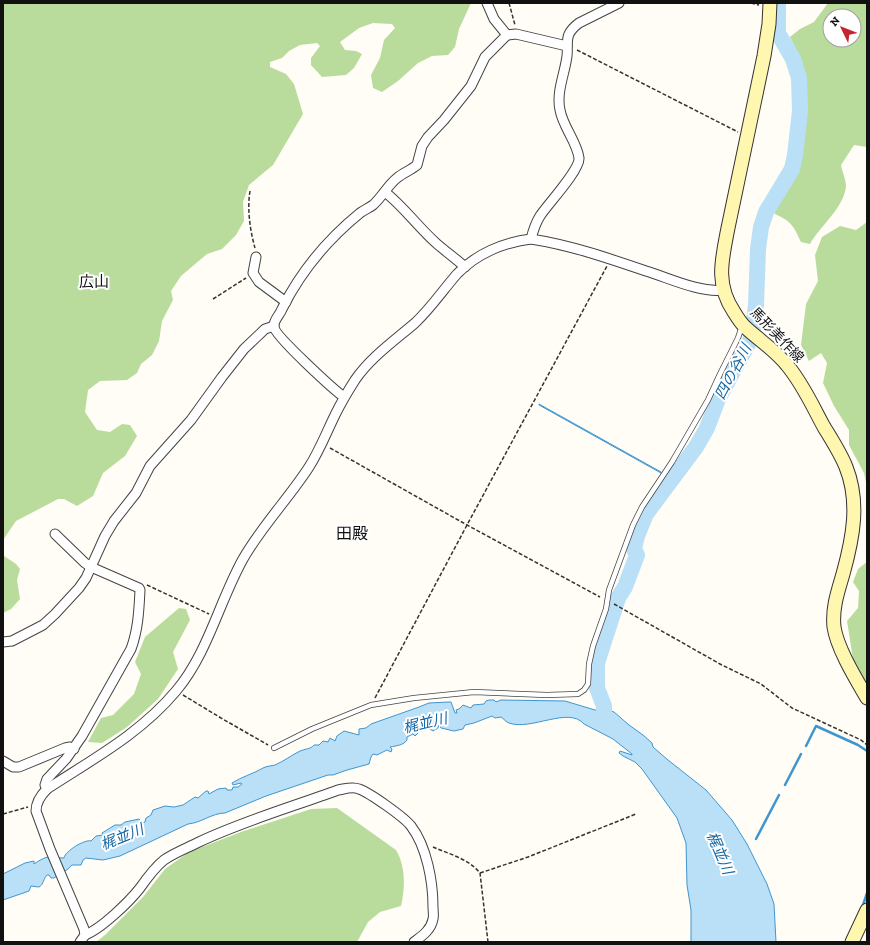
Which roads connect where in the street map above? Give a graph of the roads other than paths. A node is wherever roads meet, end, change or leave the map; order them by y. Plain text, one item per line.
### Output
1 (487, 3) edge
2 (619, 3) edge
3 (770, 3) edge
4 (507, 35) junction
5 (567, 46) junction
6 (385, 192) junction
7 (531, 239) junction
8 (256, 257) road end
9 (464, 267) junction
10 (723, 290) junction
11 (286, 302) junction
12 (274, 326) junction
13 (744, 326) junction
14 (344, 397) junction
15 (56, 534) dead end
16 (91, 567) junction
17 (3, 642) edge
18 (867, 698) edge
19 (274, 748) road end
20 (74, 749) junction
21 (3, 761) edge
22 (47, 789) junction
23 (867, 910) edge
24 (82, 938) edge
25 (414, 942) edge
26 (852, 942) edge

1 - 4 street
2 - 5 street
3 - 10 main road, 馬形美作線
4 - 5 street
4 - 6 street
5 - 7 street
6 - 9 street
6 - 11 street
7 - 9 street
7 - 10 street
8 - 11 street
9 - 14 street
10 - 13 main road, 馬形美作線
11 - 12 street
12 - 14 street
12 - 16 street
13 - 18 main road, 馬形美作線
13 - 19 lane
14 - 22 street
15 - 16 street
16 - 17 street
16 - 20 street
20 - 21 street
20 - 22 street
22 - 24 street
23 - 26 main road
24 - 25 street

